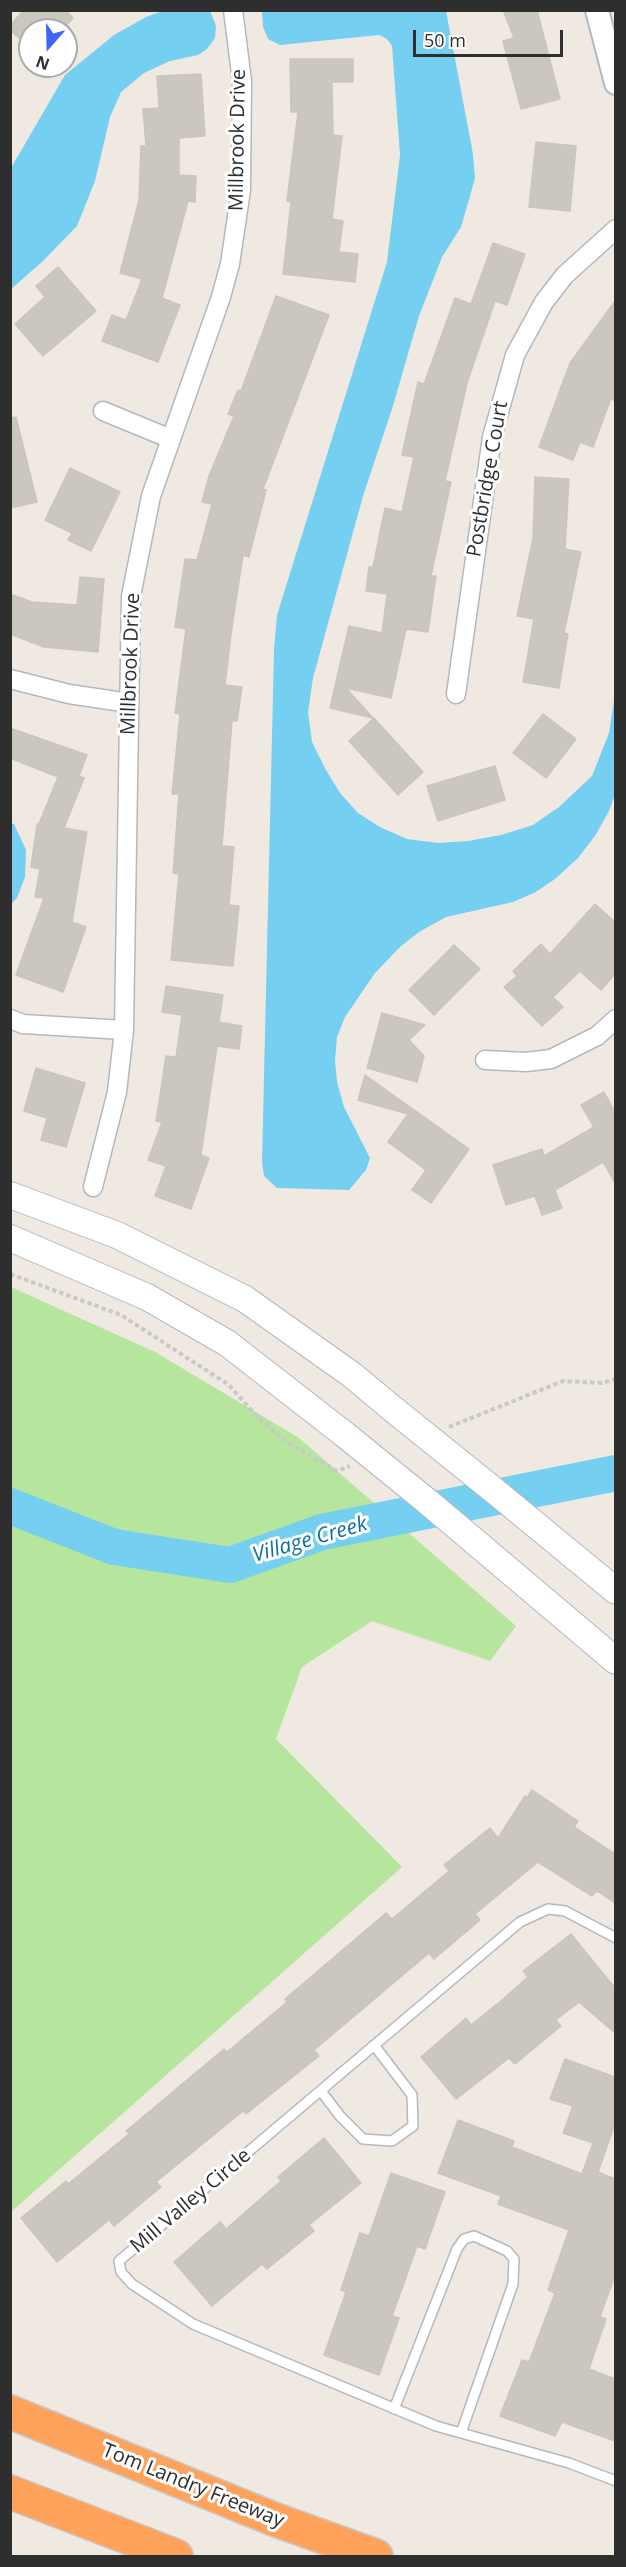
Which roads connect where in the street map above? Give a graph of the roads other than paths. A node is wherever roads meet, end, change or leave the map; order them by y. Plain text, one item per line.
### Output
1 (233, 10) edge
2 (597, 10) edge
3 (615, 83) edge
4 (615, 229) edge
5 (103, 411) dead end
6 (171, 439) junction
7 (10, 679) edge
8 (456, 694) dead end
9 (129, 703) junction
10 (10, 1019) edge
11 (615, 1019) edge
12 (124, 1030) junction
13 (484, 1060) dead end
14 (93, 1187) dead end
15 (10, 1195) edge
16 (10, 1238) edge
17 (615, 1591) edge
18 (615, 1661) edge
19 (615, 1938) edge
20 (374, 2045) junction
21 (321, 2091) junction
22 (394, 2409) junction
23 (10, 2412) edge
24 (461, 2433) junction
25 (615, 2481) edge
26 (10, 2492) edge
27 (176, 2556) edge
28 (376, 2556) edge

1 - 6 street, Millbrook Drive
2 - 3 street
4 - 8 street, Postbridge Court
5 - 6 street
6 - 9 street, Millbrook Drive
7 - 9 street
9 - 12 street, Millbrook Drive
10 - 12 street
11 - 13 street
12 - 14 street, Millbrook Drive
15 - 17 main road, bridge
16 - 18 main road, bridge
19 - 20 lane, Mill Valley Circle
20 - 21 lane, Mill Valley Circle
20 - 21 lane
21 - 22 lane, Mill Valley Circle
22 - 24 lane, Mill Valley Circle
22 - 24 lane
23 - 28 highway, Tom Landry Freeway
24 - 25 lane, Mill Valley Circle
26 - 27 highway

